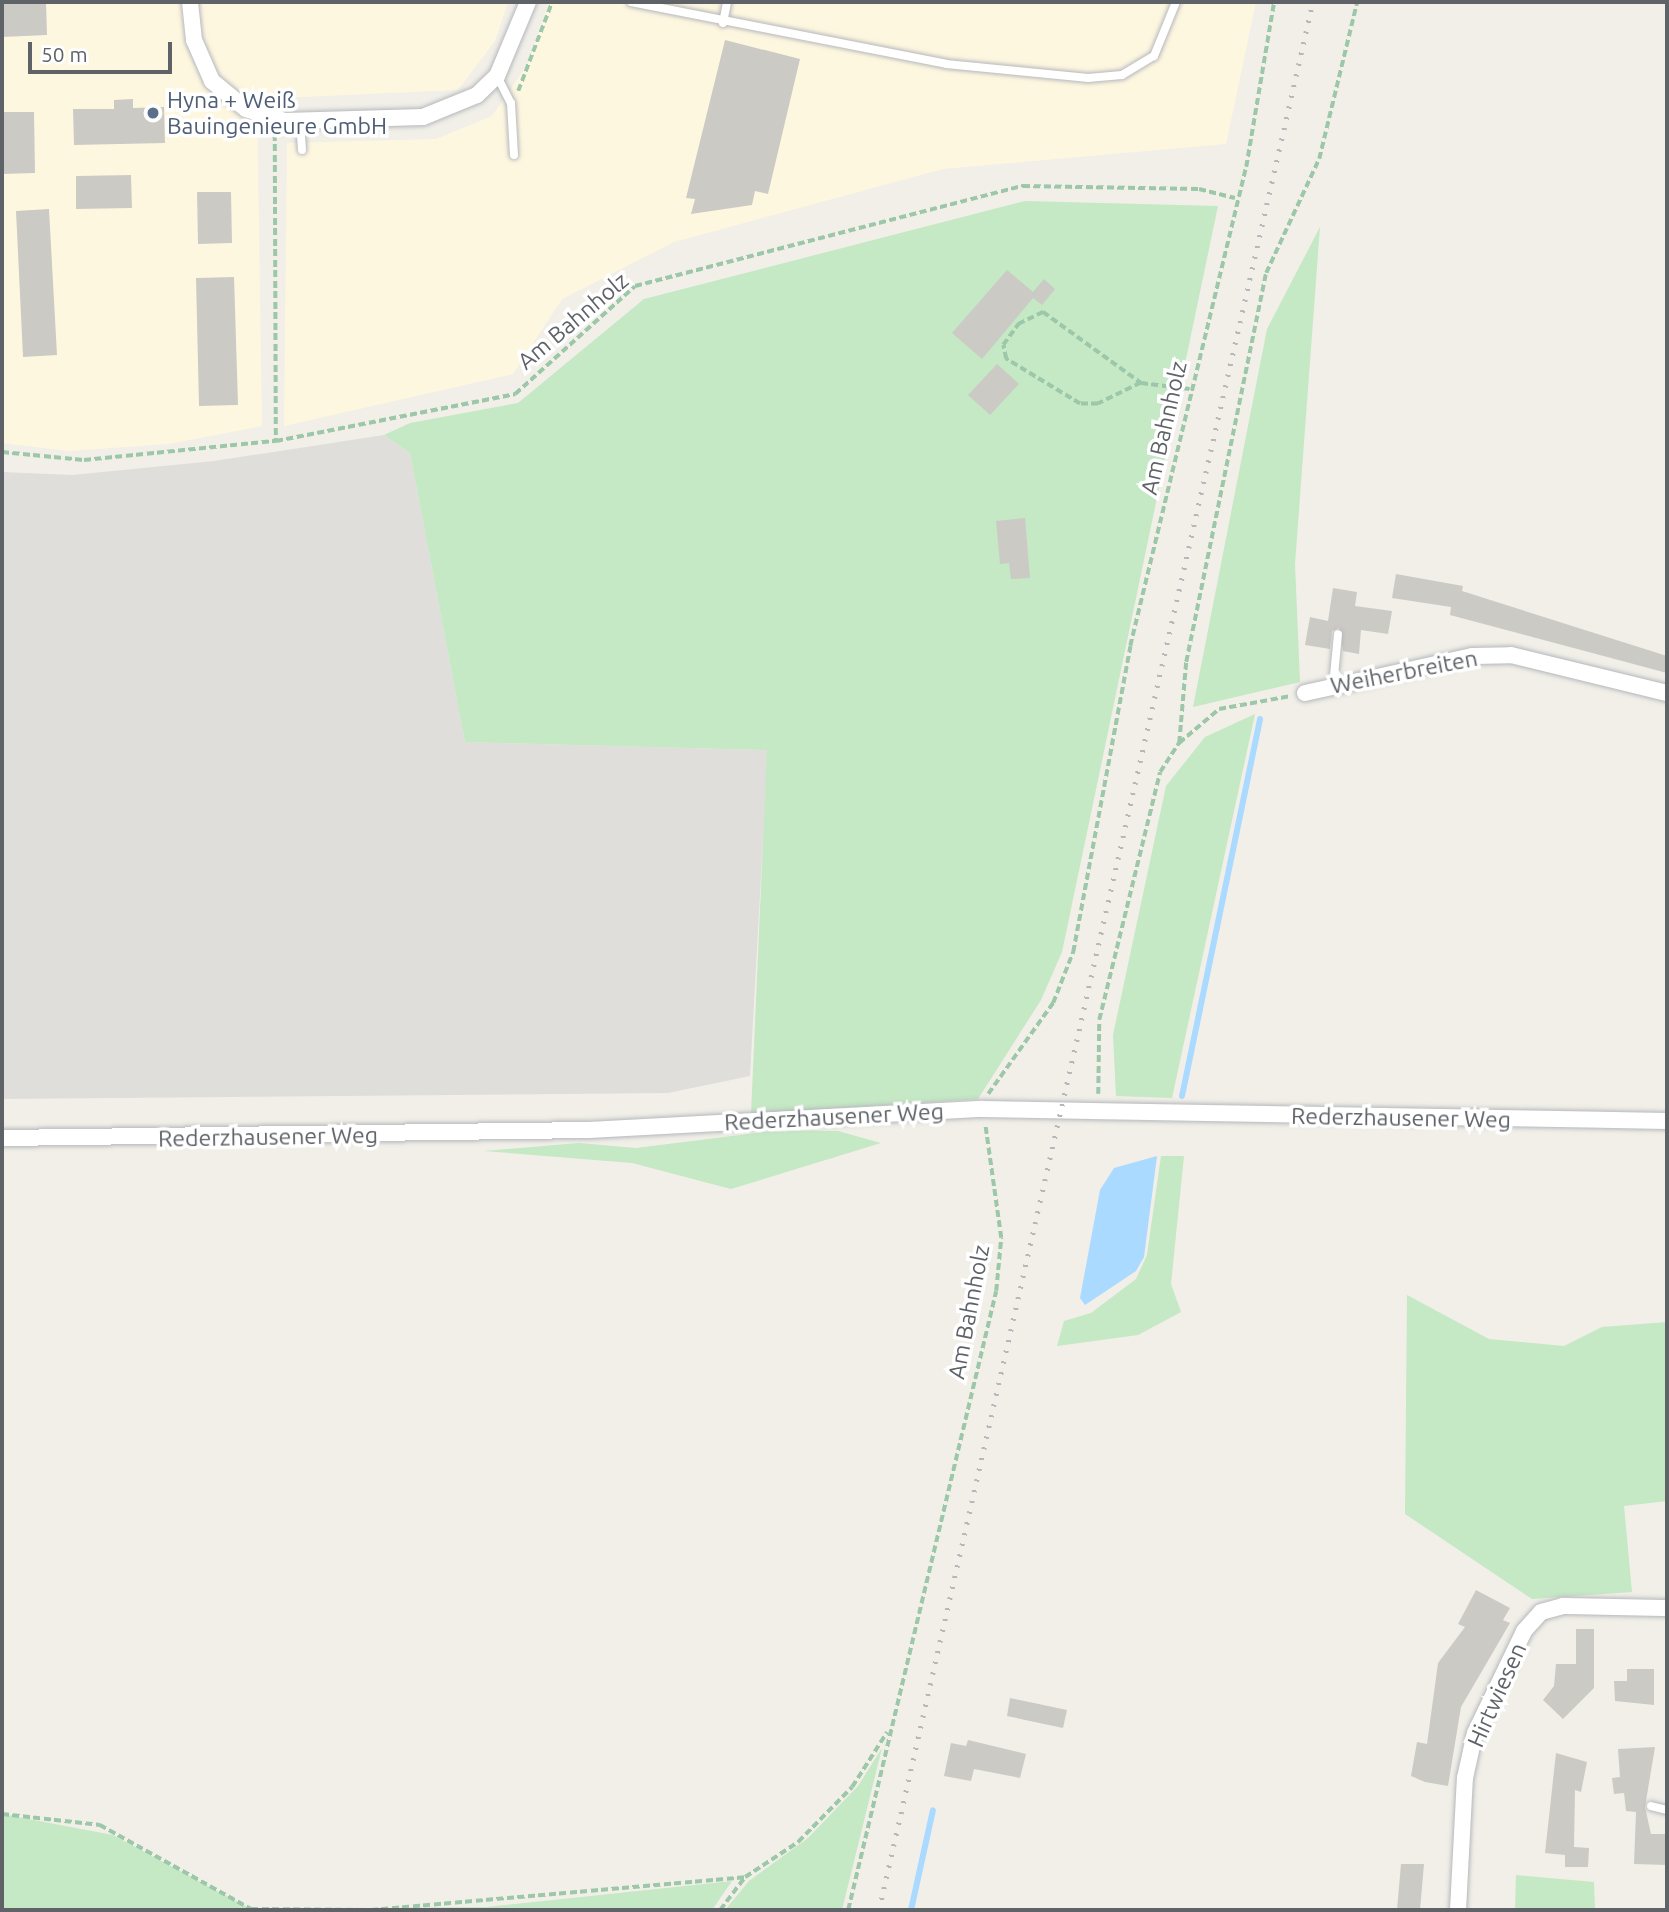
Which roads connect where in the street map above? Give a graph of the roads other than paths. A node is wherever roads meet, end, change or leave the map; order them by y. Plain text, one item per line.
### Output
1 (190, 2) edge
2 (528, 2) edge
3 (631, 2) edge
4 (727, 2) edge
5 (1176, 2) edge
6 (662, 5) edge
7 (723, 23) junction
8 (496, 76) junction
9 (293, 121) junction
10 (302, 150) dead end
11 (514, 155) dead end
12 (1338, 634) dead end
13 (1333, 686) junction
14 (1305, 693) road end
15 (1667, 693) edge
16 (1667, 1121) edge
17 (2, 1138) edge
18 (1667, 1608) edge
19 (1651, 1806) dead end
20 (1667, 1810) edge
21 (1458, 1910) edge

1 - 9 street
2 - 8 street
3 - 6 lane
4 - 7 lane
5 - 7 lane
6 - 7 lane
8 - 9 street
8 - 11 lane
9 - 10 lane
12 - 13 lane
13 - 14 street, Weiherbreiten
13 - 15 street, Weiherbreiten
16 - 17 street, Rederzhausener Weg
18 - 21 street, Hirtwiesen
19 - 20 lane

